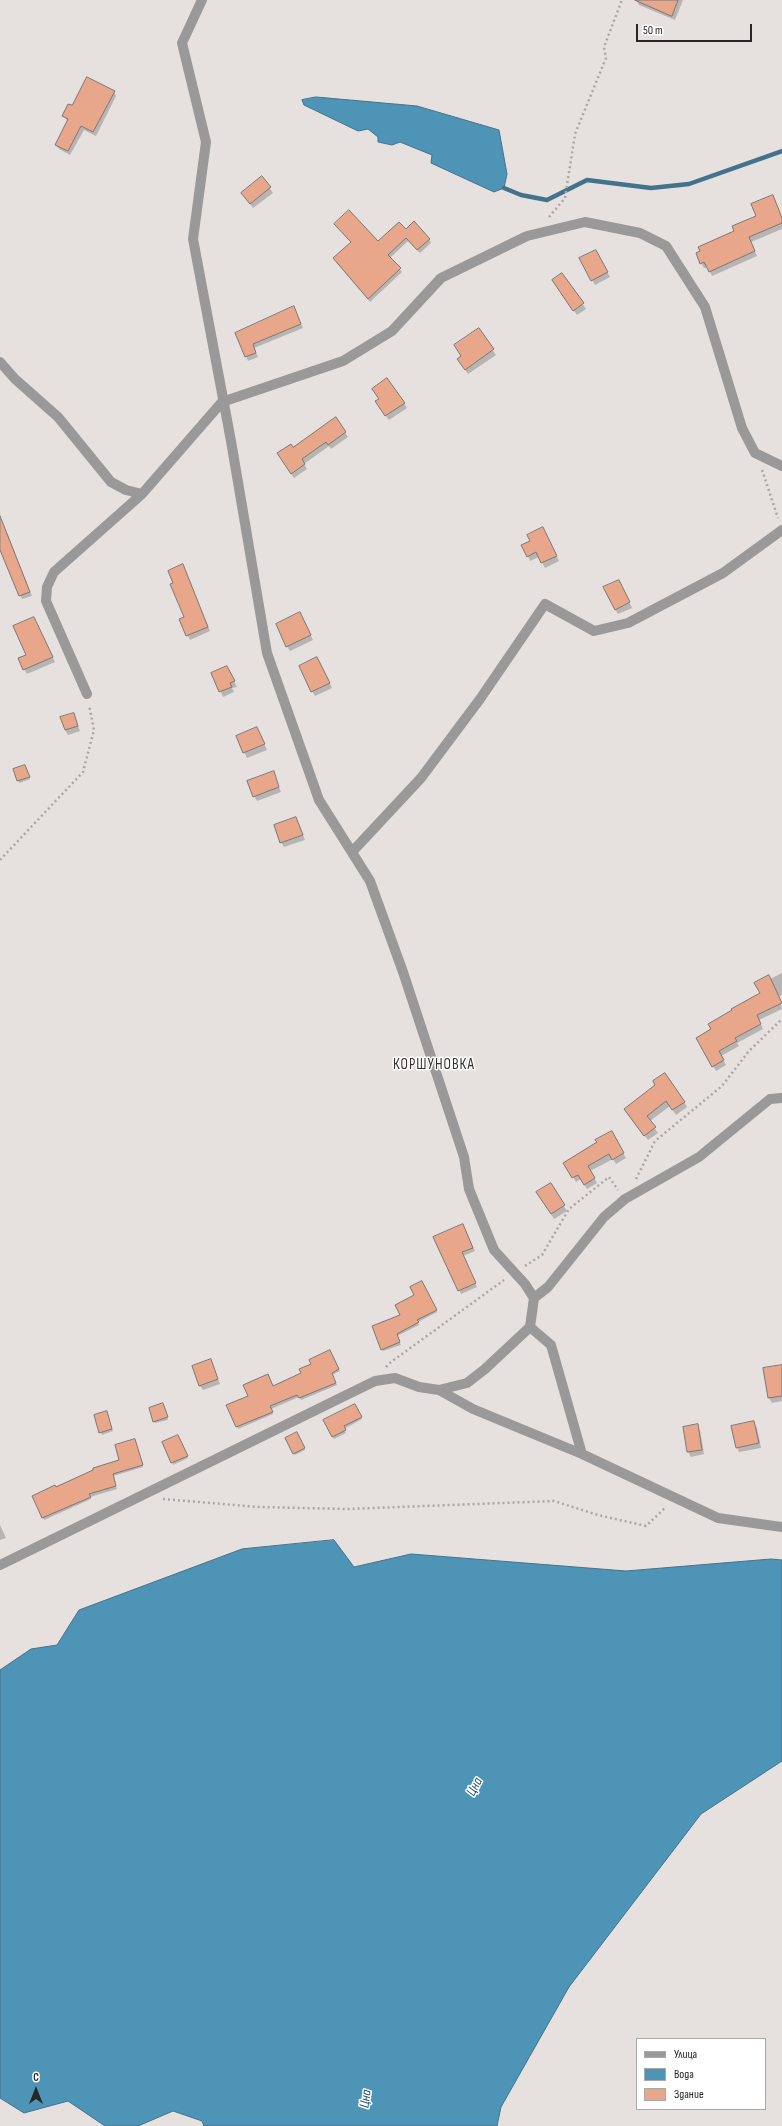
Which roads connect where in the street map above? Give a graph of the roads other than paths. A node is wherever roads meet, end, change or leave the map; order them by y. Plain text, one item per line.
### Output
1 (202, 0) edge
2 (0, 362) edge
3 (222, 402) junction
4 (782, 466) edge
5 (142, 494) junction
6 (782, 531) edge
7 (87, 694) road end
8 (352, 852) junction
9 (782, 1098) edge
10 (534, 1298) junction
11 (530, 1327) junction
12 (439, 1390) junction
13 (582, 1454) junction
14 (782, 1528) edge
15 (0, 1565) edge

1 - 3 street
2 - 5 street
3 - 4 street
3 - 5 street
3 - 8 street
5 - 7 street
6 - 8 street
8 - 10 street
9 - 10 street
10 - 11 street
11 - 12 street
11 - 13 street
12 - 13 street
12 - 15 street
13 - 14 street

